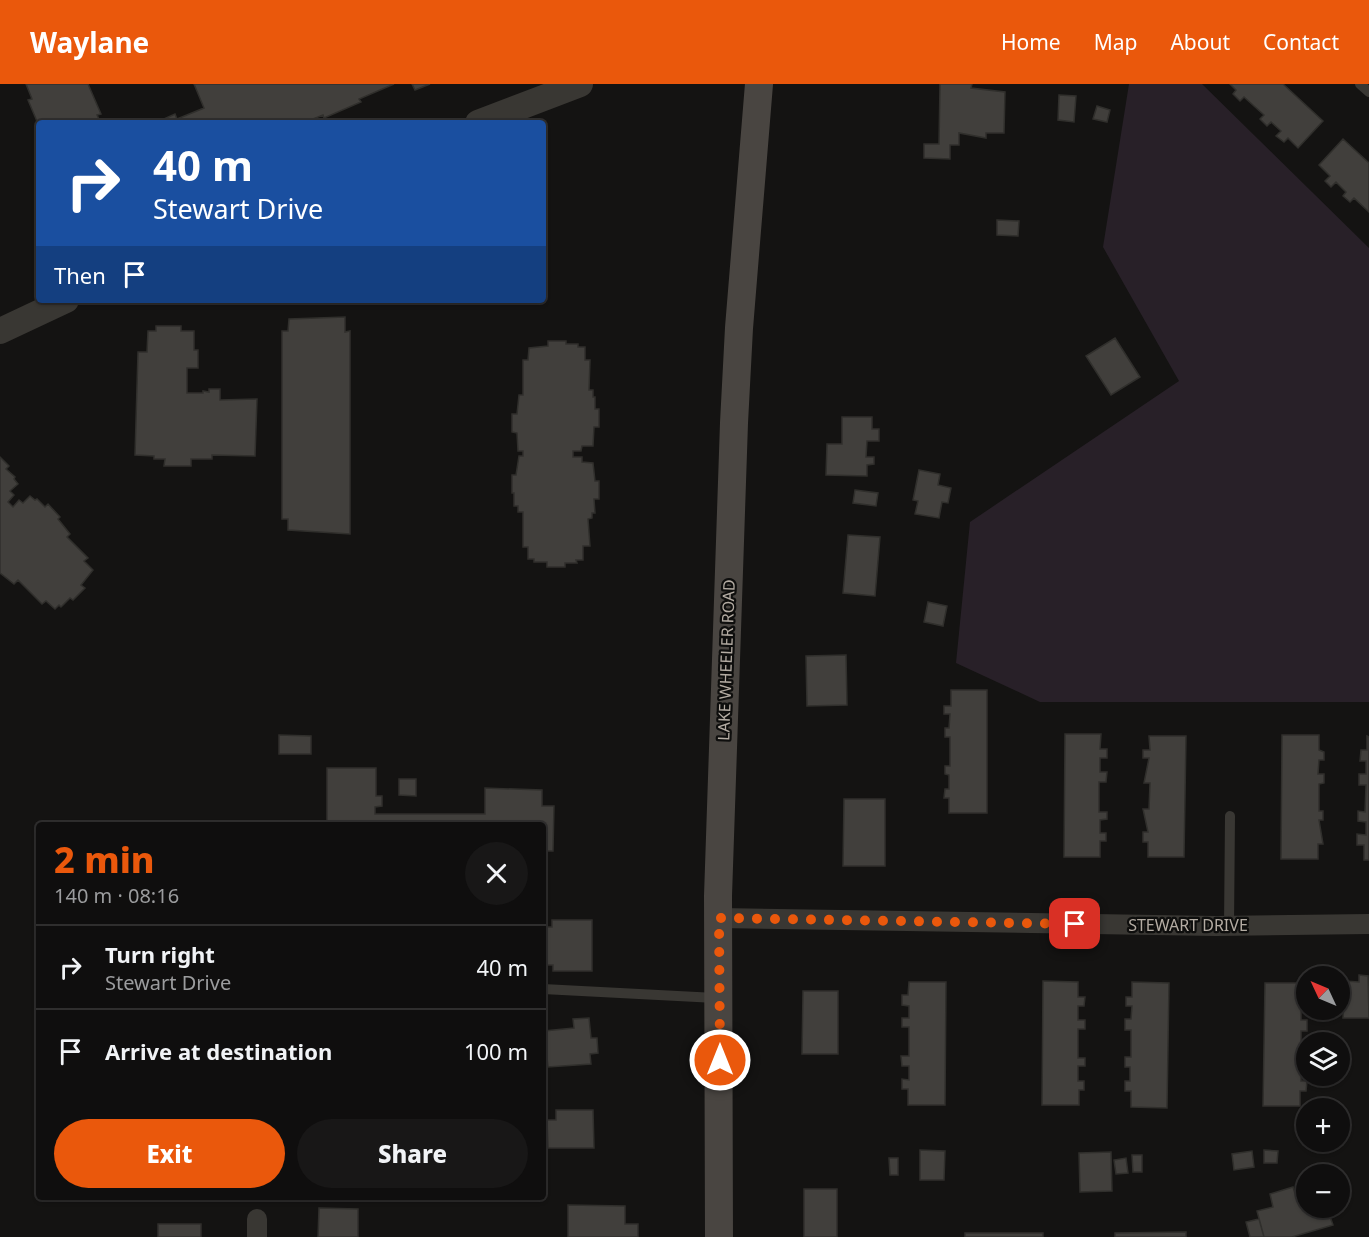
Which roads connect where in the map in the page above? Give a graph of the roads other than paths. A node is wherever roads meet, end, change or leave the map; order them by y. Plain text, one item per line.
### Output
1 (580, 84) edge
2 (759, 84) edge
3 (1360, 84) edge
4 (1369, 92) edge
5 (486, 120) edge
6 (60, 303) edge
7 (0, 331) edge
8 (1230, 816) dead end
9 (719, 918) junction
10 (1369, 924) edge
11 (1229, 926) junction
12 (546, 989) edge
13 (719, 998) junction
14 (719, 1237) edge

1 - 5 street
2 - 9 main road, LAKE WHEELER ROAD
3 - 4 lane
6 - 7 street
8 - 11 lane
9 - 11 street, STEWART DRIVE
9 - 13 main road, LAKE WHEELER ROAD
10 - 11 street, STEWART DRIVE
12 - 13 lane
13 - 14 main road, LAKE WHEELER ROAD

